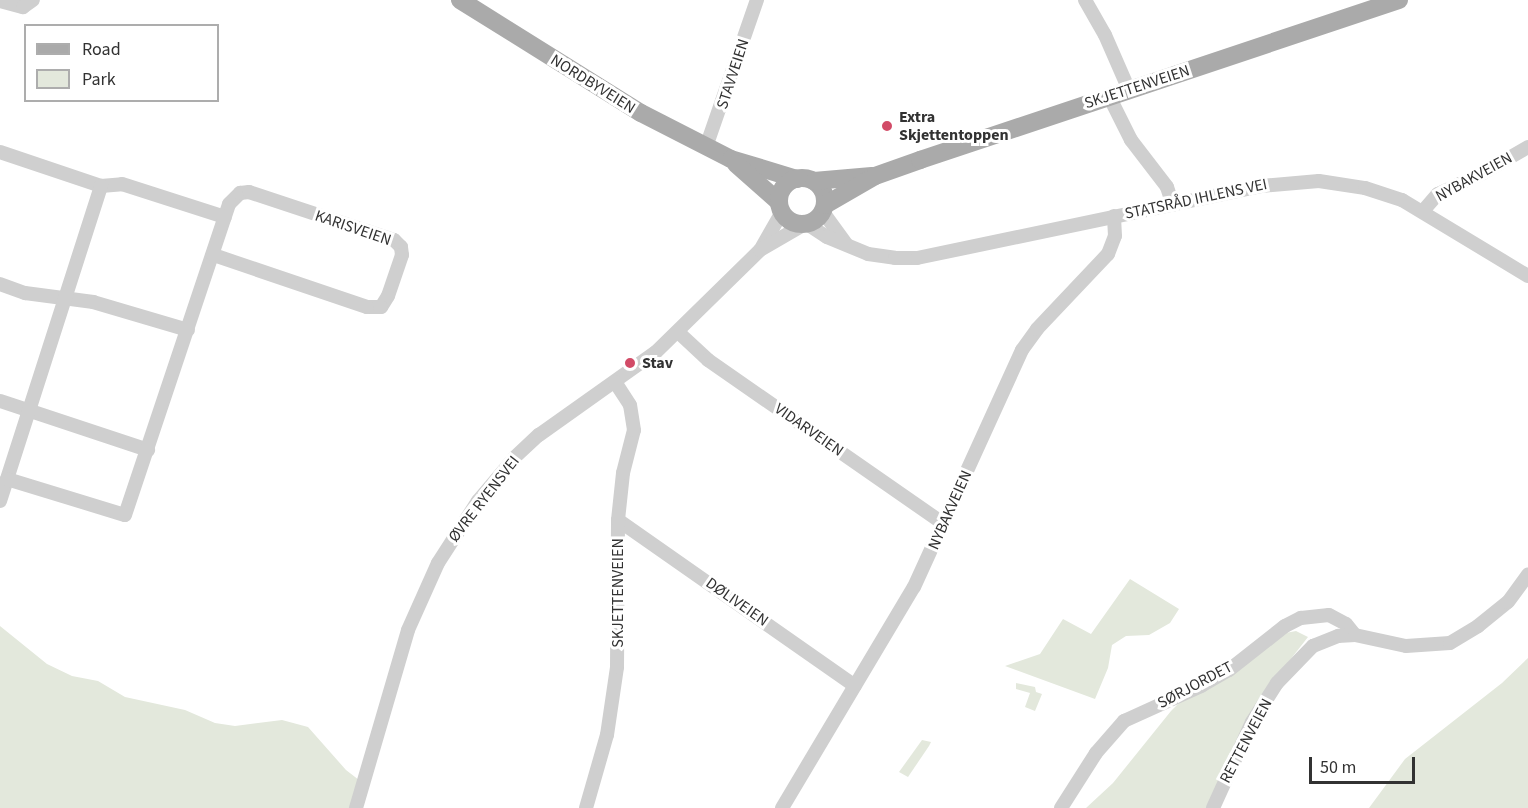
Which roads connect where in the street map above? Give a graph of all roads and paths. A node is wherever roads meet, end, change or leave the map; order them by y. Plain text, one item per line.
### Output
1 (33, 0) edge
2 (460, 0) edge
3 (757, 0) edge
4 (1085, 0) edge
5 (1399, 0) edge
6 (0, 1) edge
7 (1129, 90) junction
8 (1109, 96) junction
9 (706, 147) junction
10 (1528, 147) edge
11 (0, 152) edge
12 (731, 159) junction
13 (874, 176) junction
14 (805, 180) junction
15 (101, 186) junction
16 (1173, 205) junction
17 (781, 207) junction
18 (824, 208) junction
19 (1423, 211) junction
20 (1114, 216) junction
21 (225, 218) junction
22 (805, 224) junction
23 (847, 246) junction
24 (760, 250) junction
25 (213, 255) junction
26 (1528, 276) edge
27 (0, 284) edge
28 (65, 296) junction
29 (188, 330) junction
30 (678, 332) junction
31 (615, 382) junction
32 (0, 401) edge
33 (29, 411) junction
34 (148, 450) junction
35 (8, 479) junction
36 (0, 501) edge
37 (618, 520) junction
38 (944, 524) junction
39 (1528, 574) edge
40 (1355, 635) junction
41 (855, 686) junction
42 (356, 808) edge
43 (586, 808) edge
44 (782, 808) edge
45 (1061, 808) edge
46 (1213, 808) edge

1 - 6 street
2 - 9 main road, NORDBYVEIEN
3 - 9 street, STAVVEIEN
4 - 7 street
5 - 7 main road, SKJETTENVEIEN
7 - 8 main road, SKJETTENVEIEN
8 - 13 main road, SKJETTENVEIEN
8 - 16 street
9 - 12 main road, NORDBYVEIEN
10 - 19 street, NYBAKVEIEN
11 - 15 street
12 - 14 main road, NORDBYVEIEN
12 - 17 main road, NORDBYVEIEN
13 - 14 main road, SKJETTENVEIEN
13 - 18 main road, SKJETTENVEIEN
14 - 17 main road
14 - 18 main road
15 - 21 street
15 - 28 street
16 - 19 street, STATSRÅD IHLENS VEI
16 - 20 street, STATSRÅD IHLENS VEI
17 - 22 main road
17 - 24 street, ØVRE RYENSVEI
18 - 22 main road
18 - 23 street
19 - 26 street, STATSRÅD IHLENS VEI
20 - 23 street, STATSRÅD IHLENS VEI
20 - 38 street, NYBAKVEIEN
21 - 25 street, KARISVEIEN
21 - 25 street, KARISVEIEN
22 - 23 street, STATSRÅD IHLENS VEI
22 - 24 street, ØVRE RYENSVEI
24 - 30 street, ØVRE RYENSVEI
25 - 29 street, KARISVEIEN
27 - 28 street
28 - 29 street
28 - 33 street
29 - 34 street, KARISVEIEN
30 - 31 street, ØVRE RYENSVEI
30 - 38 street, VIDARVEIEN
31 - 37 street, SKJETTENVEIEN
31 - 42 street, ØVRE RYENSVEI
32 - 33 street
33 - 34 street
33 - 35 street
34 - 35 street, KARISVEIEN
35 - 36 street
37 - 41 street, DØLIVEIEN
37 - 43 street, SKJETTENVEIEN
38 - 41 street, NYBAKVEIEN
39 - 40 street, RETTENVEIEN
40 - 45 street, SØRJORDET
40 - 46 street, RETTENVEIEN
41 - 44 street, NYBAKVEIEN

